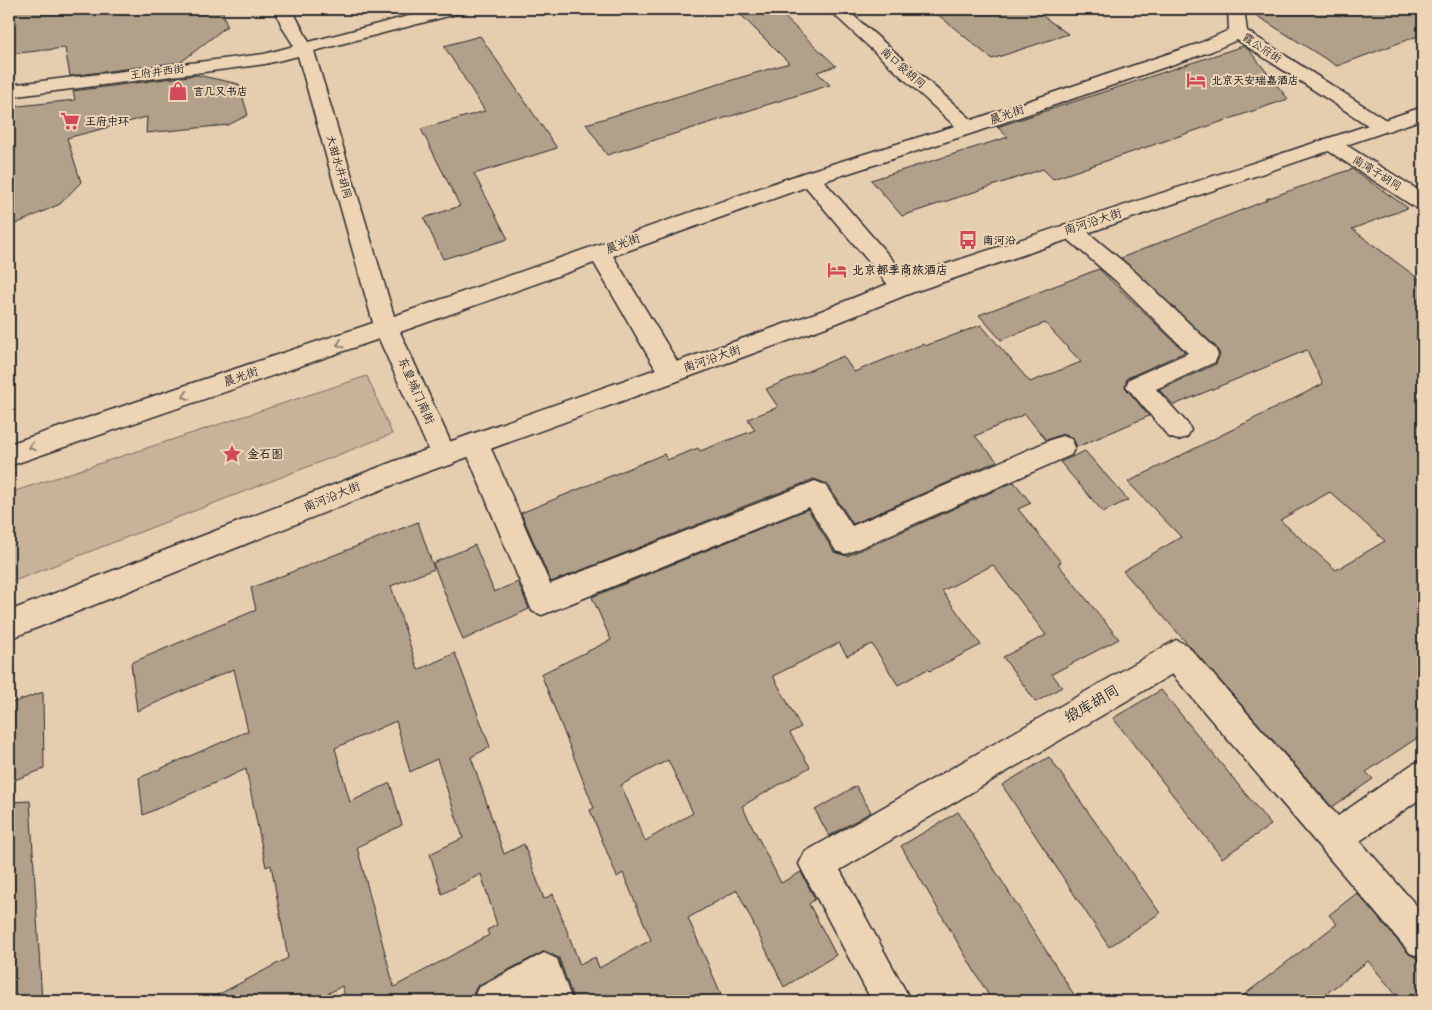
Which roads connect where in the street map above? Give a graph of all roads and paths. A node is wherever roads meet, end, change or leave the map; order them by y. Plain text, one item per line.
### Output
1 (284, 9) edge
2 (454, 9) edge
3 (836, 9) edge
4 (1236, 9) edge
5 (1238, 33) junction
6 (305, 50) junction
7 (9, 91) edge
8 (1423, 113) edge
9 (1382, 126) junction
10 (969, 128) junction
11 (1331, 144) junction
12 (810, 178) junction
13 (1423, 203) edge
14 (1071, 230) junction
15 (600, 253) junction
16 (903, 287) junction
17 (386, 328) junction
18 (671, 373) junction
19 (1178, 430) dead end
20 (476, 444) junction
21 (1062, 447) dead end
22 (9, 455) edge
23 (444, 456) junction
24 (9, 625) edge
25 (1423, 777) edge
26 (1334, 839) junction
27 (1423, 940) edge
28 (491, 1001) edge
29 (553, 1001) edge
30 (892, 1001) edge

1 - 6 street, 大甜水井胡同
2 - 6 street, 王府井西街
3 - 10 street, 南口袋胡同
4 - 5 street, 霞公府街
5 - 9 street, 霞公府街
5 - 10 street, 晨光街
6 - 7 street, 王府井西街
6 - 17 street, 大甜水井胡同
8 - 9 street, 南河沿大街
9 - 11 street, 南河沿大街
10 - 12 street, 晨光街
11 - 13 street, 南湾子胡同
11 - 14 street, 南河沿大街
12 - 15 street, 晨光街
12 - 16 street
14 - 16 street, 南河沿大街
14 - 19 street
15 - 17 street, 晨光街
15 - 18 street
16 - 18 street, 南河沿大街
17 -> 22 street, 晨光街
17 - 23 street, 东皇城门南街
18 - 20 street, 南河沿大街
20 - 21 street
20 - 23 street, 南河沿大街
23 - 24 street, 南河沿大街
25 - 26 street
26 - 27 street, 缎库胡同
26 - 30 street, 缎库胡同
28 - 29 street

